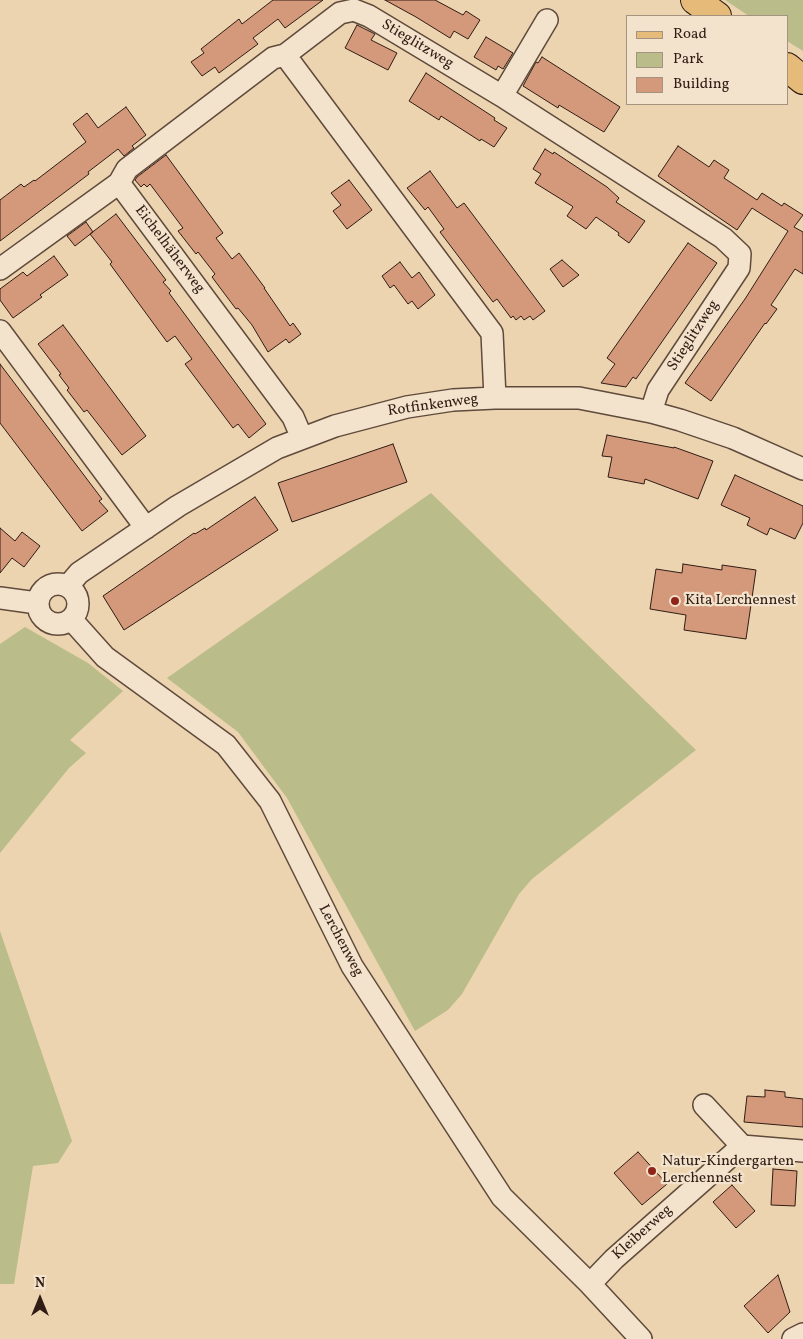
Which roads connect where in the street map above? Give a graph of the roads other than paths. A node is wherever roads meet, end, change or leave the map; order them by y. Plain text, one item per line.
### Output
1 (695, 0) edge
2 (716, 15) edge
3 (547, 20) dead end
4 (285, 55) junction
5 (788, 68) edge
6 (803, 80) edge
7 (502, 96) junction
8 (119, 183) junction
9 (0, 269) edge
10 (0, 331) edge
11 (495, 398) junction
12 (651, 412) junction
13 (302, 438) junction
14 (803, 469) edge
15 (146, 528) junction
16 (68, 586) junction
17 (0, 598) edge
18 (37, 603) junction
19 (71, 619) junction
20 (704, 1105) dead end
21 (742, 1146) junction
22 (803, 1151) edge
23 (590, 1284) junction
24 (803, 1334) edge
25 (641, 1339) edge
26 (793, 1339) edge

1 - 2 main road
3 - 7 street
4 - 7 street, Stieglitzweg
4 - 8 street, Stieglitzweg
4 - 11 street
5 - 6 main road
7 - 12 street, Stieglitzweg
8 - 9 street
8 - 13 street, Eichelhäherweg
10 - 15 street
11 - 12 street, Rotfinkenweg
11 - 13 street, Rotfinkenweg
12 - 14 street, Rotfinkenweg
13 - 15 street, Rotfinkenweg
15 - 16 street, Rotfinkenweg
16 - 18 street
16 - 19 street
17 - 18 street
18 - 19 street
19 - 23 street, Lerchenweg
20 - 21 street
21 - 22 street
21 - 23 street, Kleiberweg
23 - 25 street, Lerchenweg
24 - 26 street

